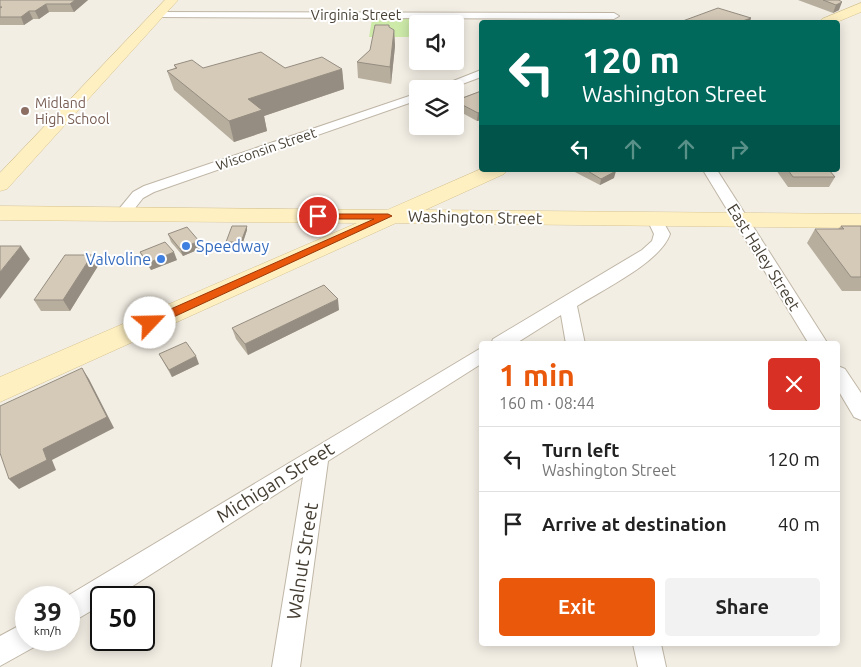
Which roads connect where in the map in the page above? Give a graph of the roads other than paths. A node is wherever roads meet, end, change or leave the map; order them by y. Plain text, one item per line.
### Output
1 (172, 0) edge
2 (861, 8) edge
3 (158, 14) junction
4 (614, 16) edge
5 (832, 20) edge
6 (479, 75) edge
7 (464, 80) edge
8 (409, 99) edge
9 (492, 172) edge
10 (711, 172) edge
11 (0, 185) edge
12 (0, 213) edge
13 (123, 214) junction
14 (388, 216) junction
15 (655, 219) junction
16 (741, 220) junction
17 (861, 221) edge
18 (567, 303) junction
19 (505, 341) edge
20 (575, 341) edge
21 (817, 341) edge
22 (479, 356) edge
23 (840, 377) edge
24 (0, 390) edge
25 (861, 411) edge
26 (318, 455) junction
27 (80, 603) edge
28 (15, 643) edge
29 (647, 646) edge
30 (0, 652) edge
31 (286, 667) edge
32 (652, 667) edge

1 - 3 street
2 - 5 street
3 - 4 street, Virginia Street
3 - 11 street
6 - 7 street
8 - 13 street, Wisconsin Street
9 - 14 street
10 - 16 street, East Haley Street
12 - 13 street, Washington Street
13 - 14 street, Washington Street
14 - 15 street, Washington Street
14 - 24 street
15 - 16 street, Washington Street
15 - 18 street
16 - 17 street, Washington Street
16 - 21 street, East Haley Street
18 - 19 street
18 - 20 street
22 - 26 street, Michigan Street
23 - 25 street
26 - 27 street, Michigan Street
26 - 31 street, Walnut Street
28 - 30 street
29 - 32 street

